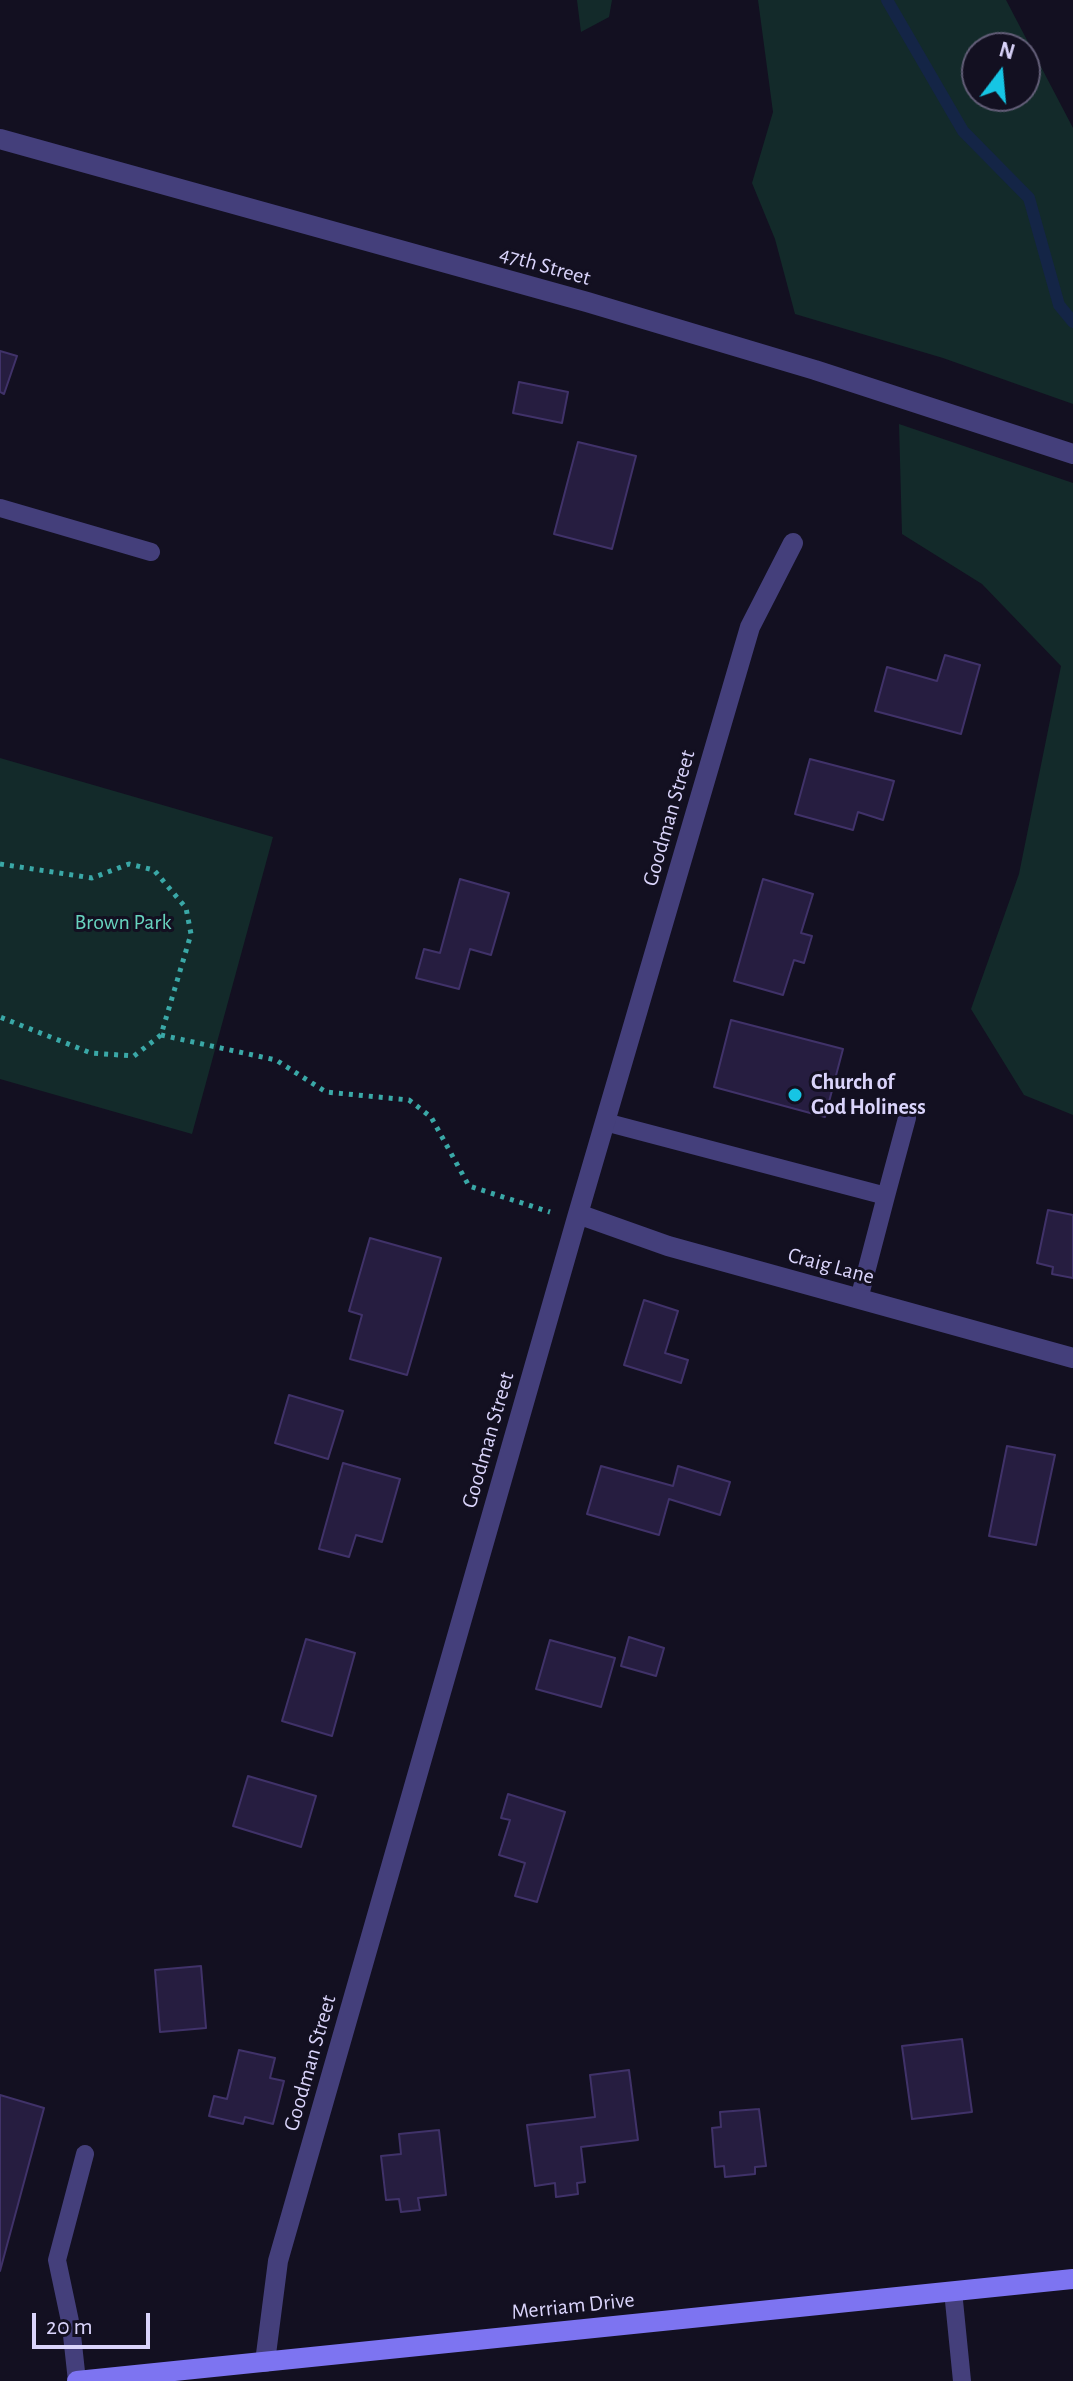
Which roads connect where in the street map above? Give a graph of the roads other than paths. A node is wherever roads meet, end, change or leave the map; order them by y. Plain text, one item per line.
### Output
1 (0, 139) edge
2 (1073, 454) edge
3 (0, 508) edge
4 (793, 543) dead end
5 (151, 552) dead end
6 (907, 1118) dead end
7 (605, 1122) junction
8 (886, 1196) junction
9 (577, 1217) junction
10 (859, 1299) junction
11 (1073, 1358) edge
12 (85, 2154) dead end
13 (1073, 2279) edge
14 (953, 2291) junction
15 (265, 2362) junction
16 (77, 2381) edge
17 (962, 2381) edge

1 - 2 street, 47th Street
3 - 5 lane
4 - 7 street, Goodman Street
6 - 8 lane
7 - 8 lane
7 - 9 street, Goodman Street
8 - 10 lane
9 - 10 street, Craig Lane
9 - 15 street, Goodman Street
10 - 11 street, Craig Lane
12 - 16 lane
13 - 14 main road, Merriam Drive
14 - 15 main road, Merriam Drive
14 - 17 lane
15 - 16 main road, Merriam Drive

